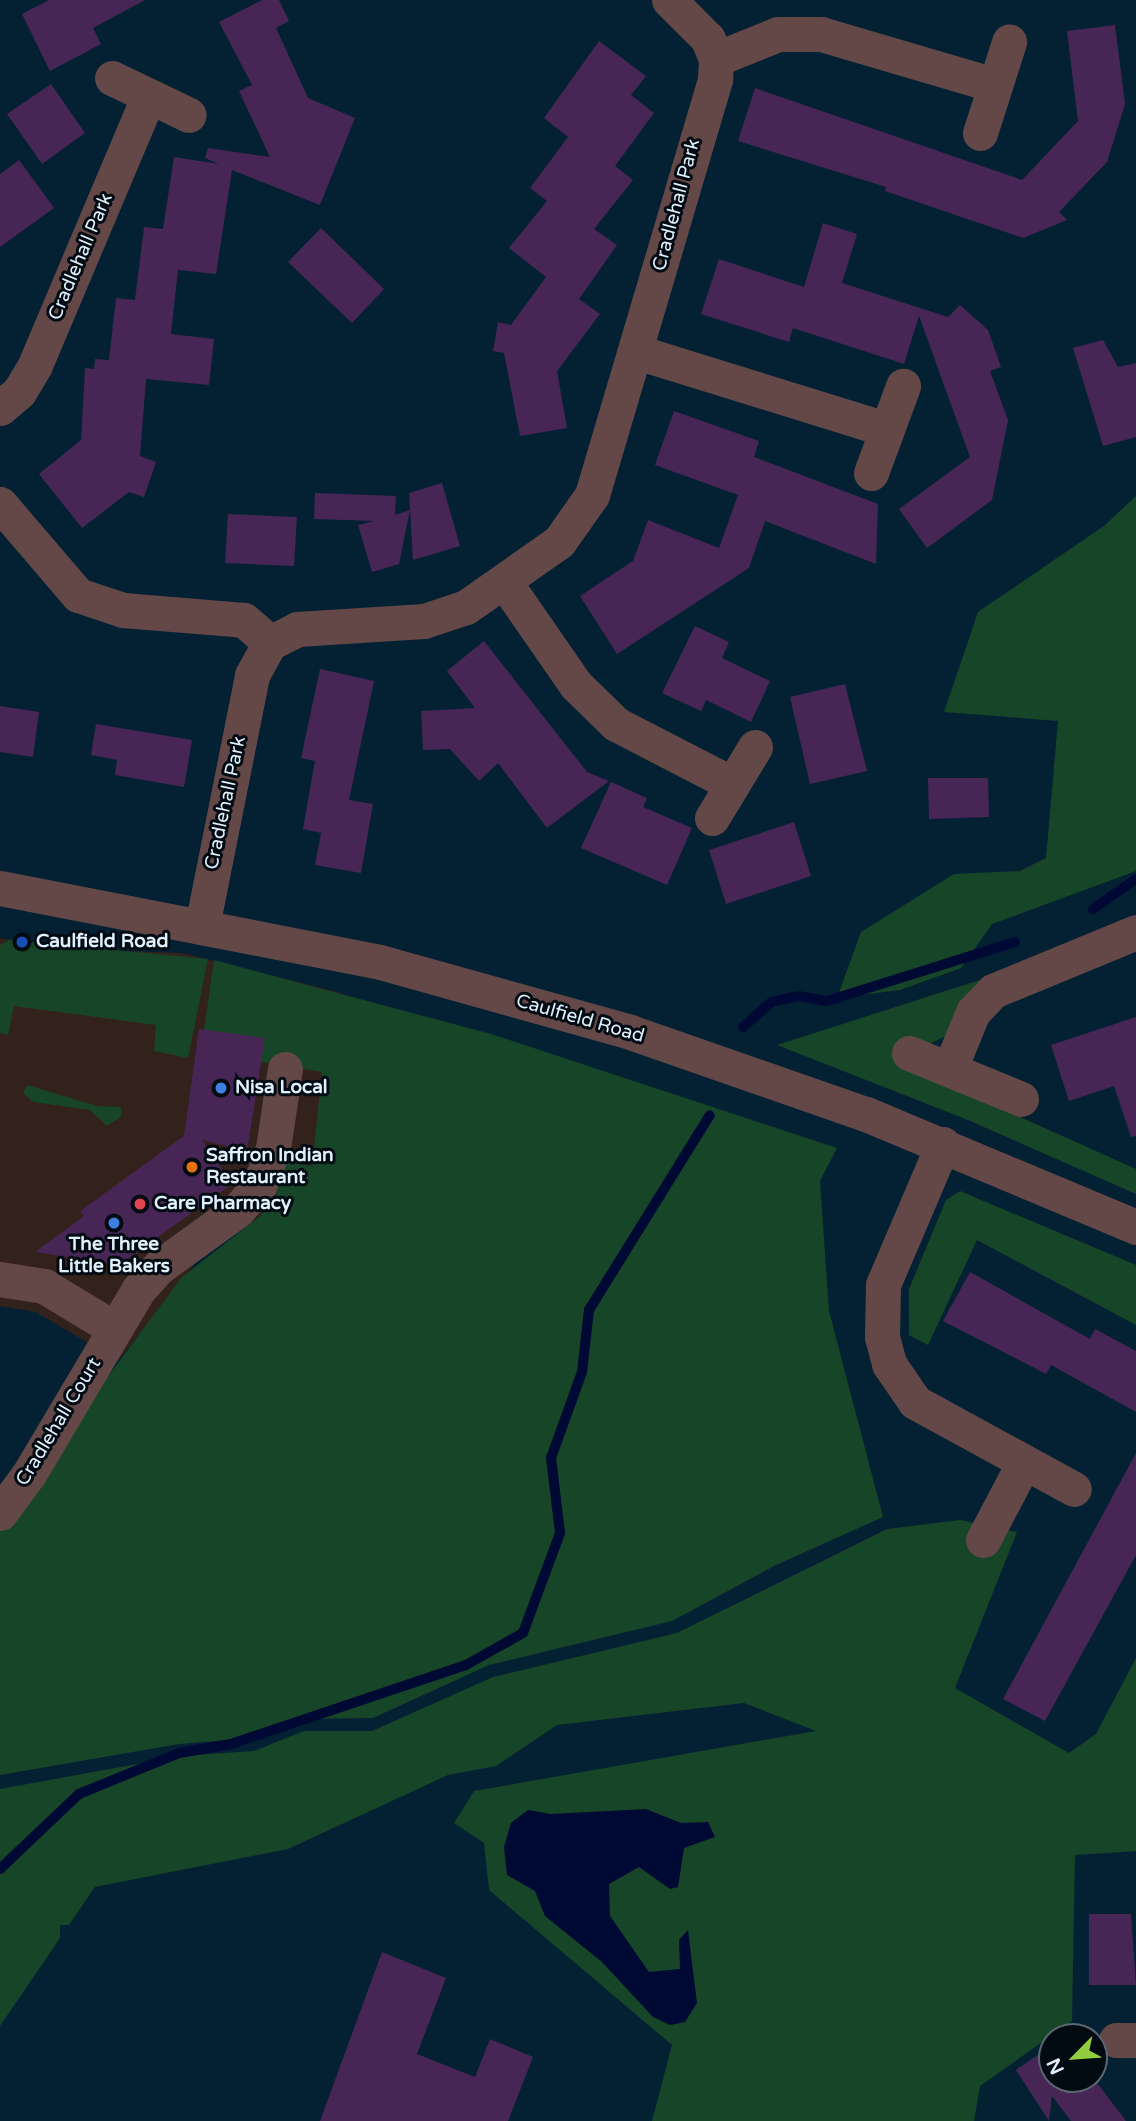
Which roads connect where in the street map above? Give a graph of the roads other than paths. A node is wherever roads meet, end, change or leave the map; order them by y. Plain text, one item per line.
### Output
1 (669, 0) edge
2 (1009, 42) dead end
3 (716, 59) junction
4 (112, 78) dead end
5 (993, 85) junction
6 (148, 97) junction
7 (189, 115) dead end
8 (980, 133) dead end
9 (637, 352) junction
10 (903, 386) dead end
11 (0, 408) edge
12 (886, 429) junction
13 (871, 473) dead end
14 (0, 505) edge
15 (506, 584) junction
16 (270, 643) junction
17 (754, 747) dead end
18 (732, 784) junction
19 (712, 818) dead end
20 (0, 888) edge
21 (201, 926) junction
22 (1136, 932) edge
23 (909, 1053) dead end
24 (950, 1068) junction
25 (285, 1069) dead end
26 (1021, 1099) dead end
27 (943, 1144) junction
28 (1136, 1227) edge
29 (0, 1279) edge
30 (115, 1329) junction
31 (1023, 1464) junction
32 (1074, 1489) dead end
33 (0, 1513) edge
34 (983, 1540) dead end

1 - 3 street
2 - 5 street
3 - 5 street
3 - 9 street, Cradlehall Park
4 - 6 street
5 - 8 street
6 - 7 street
6 - 11 street, Cradlehall Park
9 - 12 street
9 - 15 street, Cradlehall Park
10 - 12 street
12 - 13 street
14 - 16 street
15 - 16 street, Cradlehall Park
15 - 18 street
16 - 21 street, Cradlehall Park
17 - 18 street
18 - 19 street
20 - 21 street, Caulfield Road
21 - 27 street, Caulfield Road
22 - 24 street
23 - 24 street
24 - 26 street
25 - 30 street, Cradlehall Court
27 - 28 street, Caulfield Road
27 - 31 street
29 - 30 street
30 - 33 street, Cradlehall Court
31 - 32 street
31 - 34 street

